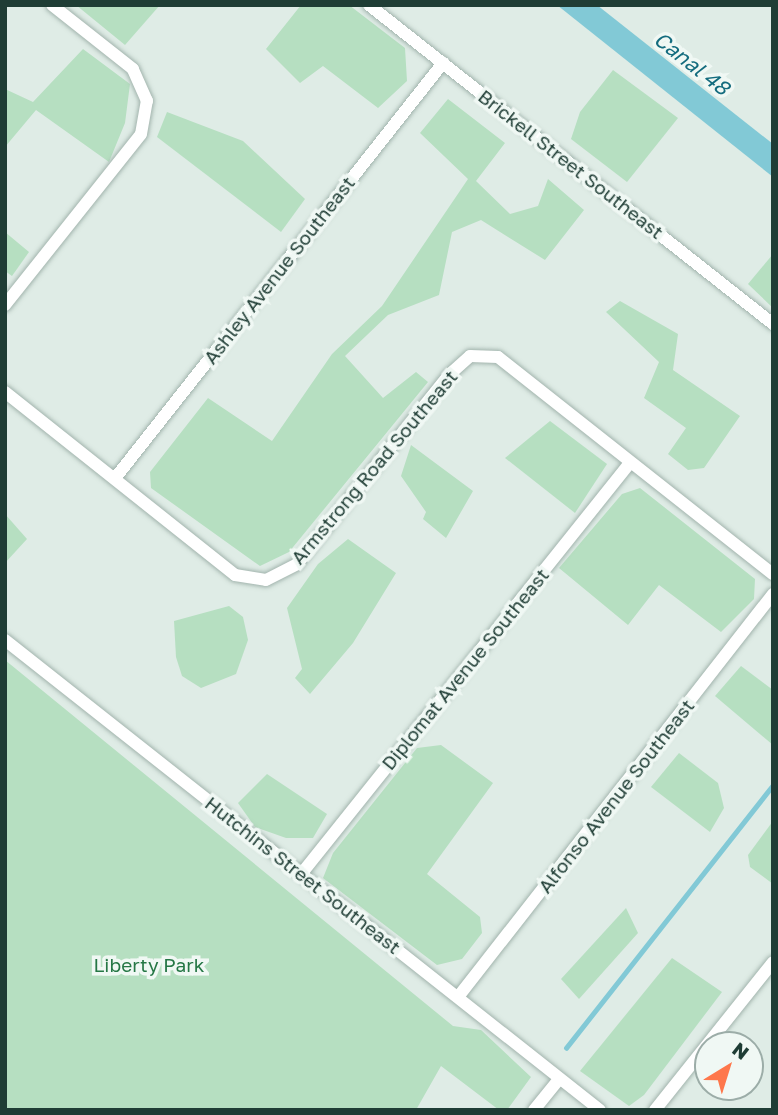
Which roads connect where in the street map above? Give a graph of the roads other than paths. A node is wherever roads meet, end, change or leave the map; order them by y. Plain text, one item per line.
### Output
1 (52, 5) edge
2 (369, 5) edge
3 (443, 63) junction
4 (5, 305) edge
5 (773, 324) edge
6 (5, 392) edge
7 (629, 464) junction
8 (116, 477) junction
9 (773, 574) edge
10 (773, 594) edge
11 (5, 640) edge
12 (302, 873) junction
13 (773, 962) edge
14 (458, 998) junction
15 (559, 1079) junction
16 (534, 1110) edge
17 (600, 1110) edge
18 (655, 1110) edge

1 - 4 street
2 - 3 street, Brickell Street Southeast
3 - 5 street, Brickell Street Southeast
3 - 8 street, Ashley Avenue Southeast
6 - 8 street, Armstrong Road Southeast
7 - 8 street, Armstrong Road Southeast
7 - 9 street, Armstrong Road Southeast
7 - 12 street, Diplomat Avenue Southeast
10 - 14 street, Alfonso Avenue Southeast
11 - 12 street, Hutchins Street Southeast
12 - 14 street, Hutchins Street Southeast
13 - 18 street
14 - 15 street, Hutchins Street Southeast
15 - 16 street
15 - 17 street, Hutchins Street Southeast

